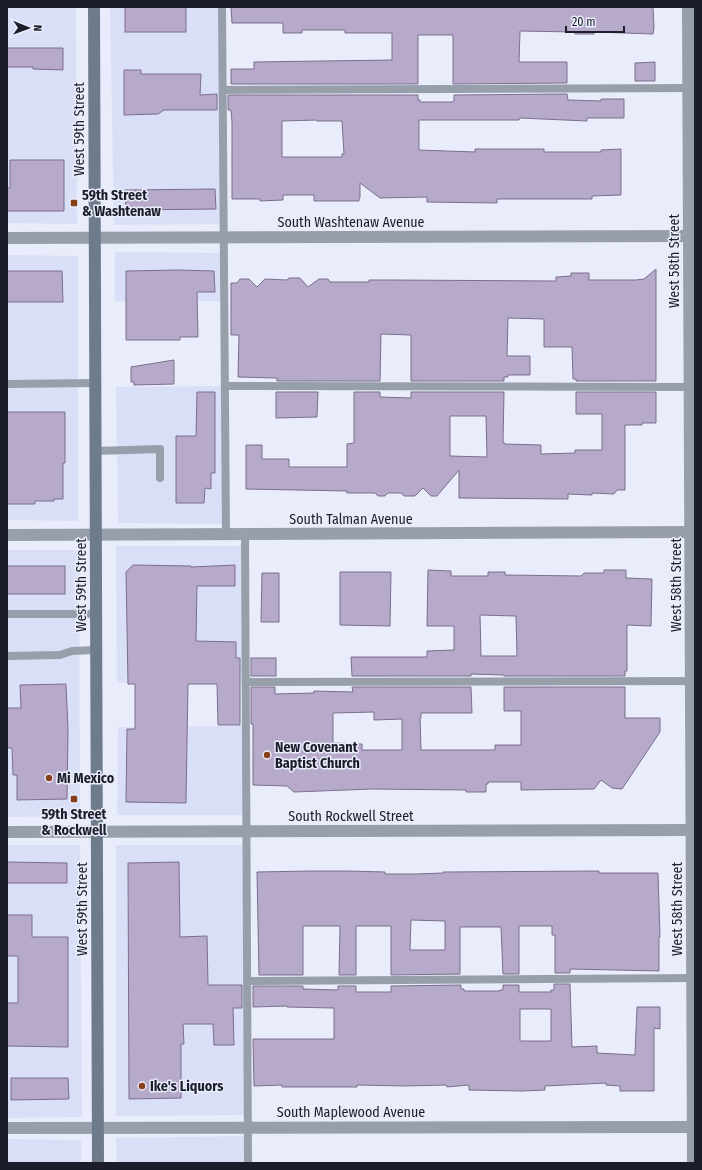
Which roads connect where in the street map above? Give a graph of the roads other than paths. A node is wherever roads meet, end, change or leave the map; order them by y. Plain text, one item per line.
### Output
1 (94, 7) edge
2 (222, 7) edge
3 (688, 7) edge
4 (692, 88) edge
5 (223, 90) junction
6 (692, 236) edge
7 (224, 237) junction
8 (7, 238) edge
9 (94, 238) junction
10 (95, 383) junction
11 (7, 384) edge
12 (225, 386) junction
13 (693, 387) edge
14 (95, 450) junction
15 (160, 478) dead end
16 (693, 532) edge
17 (95, 534) junction
18 (226, 534) junction
19 (245, 534) junction
20 (7, 535) edge
21 (7, 614) edge
22 (96, 614) junction
23 (96, 650) junction
24 (7, 656) edge
25 (693, 681) edge
26 (246, 682) junction
27 (693, 830) edge
28 (247, 831) junction
29 (7, 832) edge
30 (97, 832) junction
31 (694, 978) edge
32 (247, 981) junction
33 (98, 1127) junction
34 (248, 1127) junction
35 (694, 1127) edge
36 (7, 1128) edge
37 (98, 1163) edge
38 (248, 1163) edge
39 (693, 1163) edge

1 - 9 street, West 59th Street
2 - 5 lane
3 - 4 street, West 58th Street
4 - 5 lane
4 - 6 street, West 58th Street
5 - 7 lane
6 - 7 street, South Washtenaw Avenue
6 - 13 street, West 58th Street
7 - 9 street, South Washtenaw Avenue
7 - 12 lane
8 - 9 street, South Washtenaw Avenue
9 - 10 street, West 59th Street
10 - 11 lane
10 - 14 street, West 59th Street
12 - 13 lane
12 - 18 lane
13 - 16 street, West 58th Street
14 - 15 lane
14 - 17 street, West 59th Street
16 - 19 street, South Talman Avenue
16 - 25 street, West 58th Street
17 - 18 street, South Talman Avenue
17 - 20 street, South Talman Avenue
17 - 22 street, West 59th Street
18 - 19 street, South Talman Avenue
19 - 26 lane
21 - 22 lane
22 - 23 street, West 59th Street
23 - 24 lane
23 - 30 street, West 59th Street
25 - 26 lane
25 - 27 street, West 58th Street
26 - 28 lane
27 - 28 street, South Rockwell Street
27 - 31 street, West 58th Street
28 - 30 street, South Rockwell Street
28 - 32 lane
29 - 30 street, South Rockwell Street
30 - 33 street, West 59th Street
31 - 32 lane
31 - 35 street, West 58th Street
32 - 34 lane
33 - 34 street, South Maplewood Avenue
33 - 36 street, South Maplewood Avenue
33 - 37 street, West 59th Street
34 - 35 street, South Maplewood Avenue
34 - 38 lane
35 - 39 street, West 58th Street

